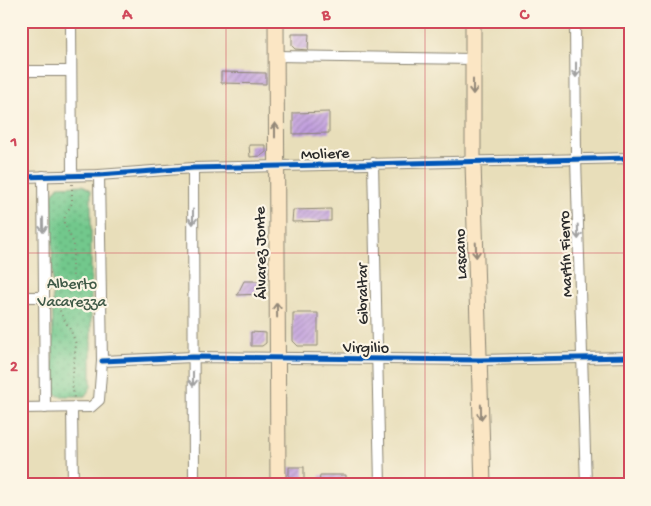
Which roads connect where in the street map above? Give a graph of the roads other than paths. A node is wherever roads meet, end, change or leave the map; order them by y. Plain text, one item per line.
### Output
1 (70, 21) edge
2 (276, 21) edge
3 (473, 21) edge
4 (576, 21) edge
5 (276, 56) junction
6 (473, 59) junction
7 (70, 71) junction
8 (21, 72) edge
9 (630, 158) edge
10 (576, 159) junction
11 (374, 163) junction
12 (473, 163) junction
13 (275, 166) junction
14 (193, 168) junction
15 (72, 175) junction
16 (99, 175) junction
17 (43, 176) junction
18 (21, 177) edge
19 (21, 296) edge
20 (44, 296) junction
21 (193, 357) junction
22 (630, 357) edge
23 (278, 358) junction
24 (582, 358) junction
25 (378, 359) junction
26 (480, 360) junction
27 (102, 361) junction
28 (21, 408) edge
29 (45, 408) junction
30 (75, 408) junction
31 (73, 485) edge
32 (194, 485) edge
33 (278, 485) edge
34 (380, 485) edge
35 (483, 485) edge
36 (586, 485) edge

1 - 7 street
2 - 5 street, Álvarez Jonte
3 - 6 street, Lascano
4 -> 10 street, Martín Fierro
5 - 6 street
13 -> 5 street, Álvarez Jonte
6 -> 12 street, Lascano
7 - 8 street
7 - 15 street
9 - 10 street, Moliere
10 - 12 street, Moliere
10 -> 24 street, Martín Fierro
11 - 12 street, Moliere
11 - 13 street, Moliere
11 - 25 street, Gibraltar
12 -> 26 street, Lascano
13 - 14 street, Moliere
23 -> 13 street, Álvarez Jonte
14 - 16 street, Moliere
14 -> 21 street
15 - 16 street, Moliere
15 - 17 street, Moliere
16 - 27 street
17 - 18 street, Moliere
17 -> 20 street
19 - 20 street
20 - 29 street
21 - 23 street, Virgilio
21 - 27 street, Virgilio
21 -> 32 street
22 - 24 street, Virgilio
23 - 25 street, Virgilio
23 - 33 street, Álvarez Jonte
24 - 26 street, Virgilio
24 - 36 street, Martín Fierro
25 - 26 street, Virgilio
25 - 34 street, Gibraltar
26 -> 35 street, Lascano
27 - 30 street
28 - 29 street
29 - 30 street
30 - 31 street

